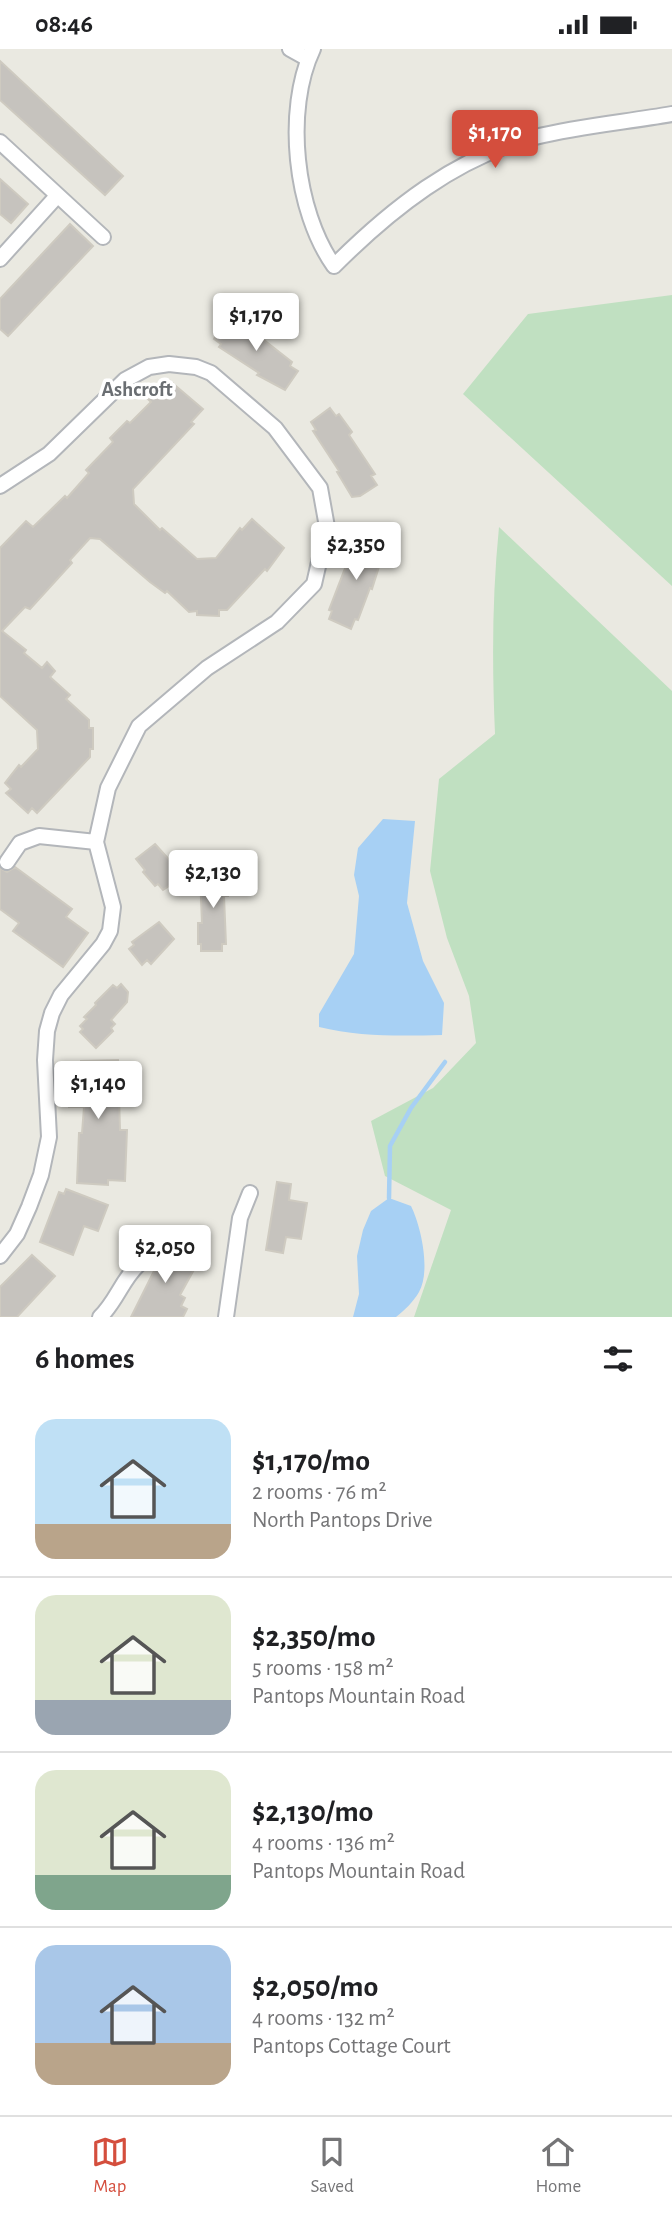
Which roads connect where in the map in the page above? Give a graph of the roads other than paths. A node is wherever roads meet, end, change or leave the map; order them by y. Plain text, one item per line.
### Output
1 (290, 49) edge
2 (310, 54) edge
3 (672, 114) edge
4 (0, 142) edge
5 (57, 197) junction
6 (103, 237) dead end
7 (0, 259) edge
8 (0, 486) edge
9 (96, 842) junction
10 (7, 862) dead end
11 (250, 1193) dead end
12 (0, 1256) edge
13 (138, 1265) dead end
14 (100, 1317) edge
15 (226, 1317) edge

1 - 2 street
2 - 3 street
4 - 5 street
5 - 6 street
5 - 7 street
8 - 9 street
9 - 10 street
9 - 12 street
11 - 15 street
13 - 14 street

